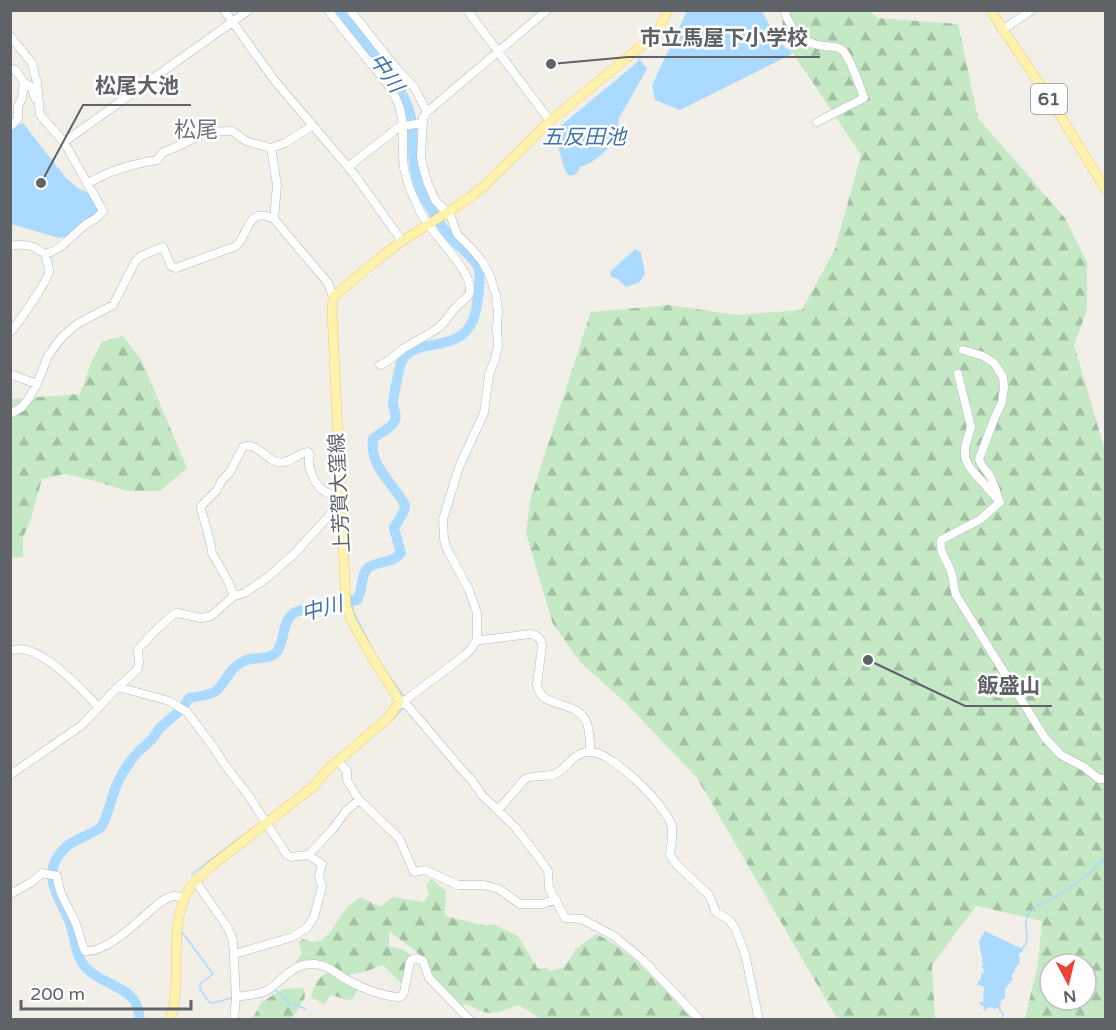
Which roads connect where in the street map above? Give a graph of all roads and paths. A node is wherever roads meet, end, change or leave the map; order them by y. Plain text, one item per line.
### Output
1 (224, 10) edge
2 (249, 10) edge
3 (328, 10) edge
4 (350, 10) edge
5 (466, 10) edge
6 (547, 10) edge
7 (668, 10) edge
8 (784, 10) edge
9 (990, 10) edge
10 (1032, 10) edge
11 (232, 22) junction
12 (1002, 30) junction
13 (10, 36) edge
14 (497, 52) junction
15 (10, 68) edge
16 (24, 82) junction
17 (39, 109) junction
18 (427, 112) junction
19 (550, 121) junction
20 (817, 122) dead end
21 (421, 124) junction
22 (404, 125) junction
23 (312, 126) junction
24 (10, 127) edge
25 (64, 142) junction
26 (271, 148) junction
27 (348, 167) junction
28 (87, 184) junction
29 (1106, 190) edge
30 (446, 214) junction
31 (274, 219) junction
32 (429, 223) junction
33 (402, 241) junction
34 (10, 246) edge
35 (45, 253) junction
36 (333, 297) junction
37 (10, 332) edge
38 (963, 350) dead end
39 (380, 364) dead end
40 (10, 374) edge
41 (958, 374) dead end
42 (37, 384) junction
43 (10, 414) edge
44 (341, 502) junction
45 (1000, 502) junction
46 (234, 596) junction
47 (477, 639) junction
48 (10, 651) edge
49 (118, 687) junction
50 (403, 701) junction
51 (99, 707) junction
52 (590, 752) junction
53 (338, 761) junction
54 (10, 775) edge
55 (1106, 779) edge
56 (359, 800) junction
57 (499, 809) junction
58 (266, 823) junction
59 (308, 855) junction
60 (196, 882) junction
61 (10, 894) edge
62 (184, 898) junction
63 (555, 900) junction
64 (235, 954) junction
65 (236, 997) junction
66 (170, 1020) edge
67 (234, 1020) edge
68 (470, 1020) edge
69 (700, 1020) edge
70 (759, 1020) edge

1 - 11 street
2 - 11 street
3 - 22 street
4 - 18 street
5 - 14 street
6 - 14 street
7 - 19 main road
8 - 20 street
9 - 12 main road, 61
10 - 12 street
11 - 23 street
11 - 25 street
12 - 29 main road, 61
13 - 17 street
14 - 18 street
14 - 19 street
15 - 16 street
16 - 17 street
16 - 24 street
17 - 25 street
18 - 21 street
19 - 30 main road
21 - 22 street
21 - 30 street
22 - 27 street
22 - 32 street
23 - 26 street
23 - 27 street
25 - 28 street
26 - 28 street
26 - 31 street
27 - 33 street
28 - 35 street
30 - 32 main road
30 - 47 street
31 - 36 street
31 - 42 street
32 - 33 main road
32 - 39 street
33 - 36 main road
34 - 35 street
35 - 37 street
36 - 44 main road, 上芳賀大窪線
38 - 45 street
40 - 42 street
41 - 45 street
42 - 43 street
44 - 46 street
44 - 46 street
44 - 50 main road, 上芳賀大窪線
45 - 55 street
46 - 49 street
47 - 50 street
47 - 52 street
48 - 51 street
49 - 51 street
49 - 58 street
50 - 53 main road
50 - 57 street
51 - 54 street
52 - 57 street
52 - 70 street
53 - 56 street
53 - 58 main road
56 - 59 street
56 - 63 street
57 - 63 street
58 - 59 street
58 - 60 main road
59 - 64 street
60 - 62 main road
60 - 64 street
61 - 62 street
62 - 66 main road
63 - 69 street
64 - 65 street
65 - 67 street
65 - 68 street

